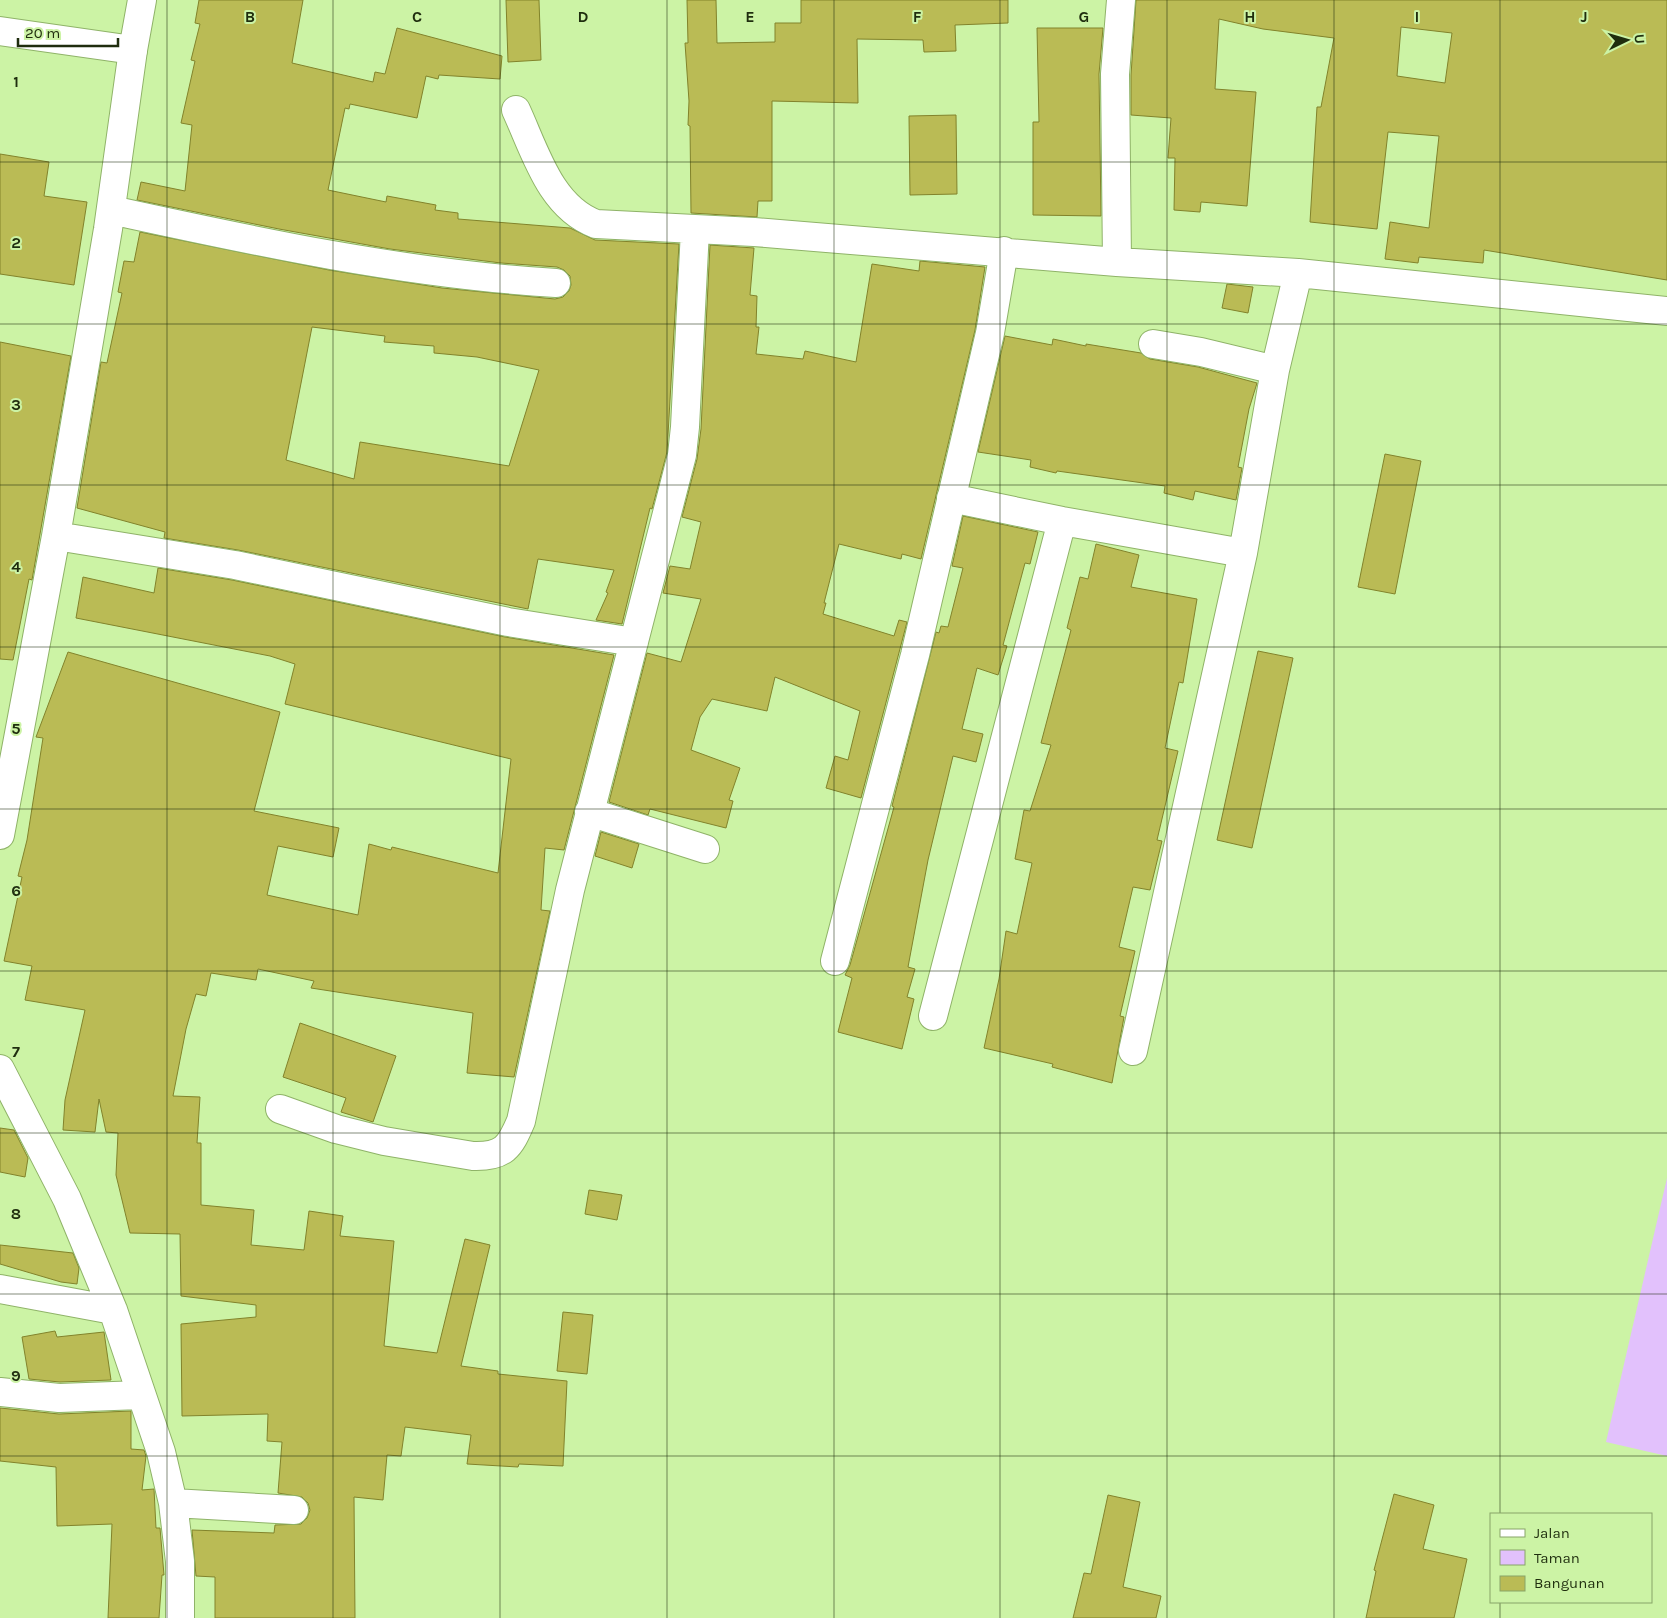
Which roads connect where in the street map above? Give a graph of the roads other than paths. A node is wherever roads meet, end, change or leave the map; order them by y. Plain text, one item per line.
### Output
1 (142, 0) edge
2 (1121, 0) edge
3 (0, 31) edge
4 (133, 50) junction
5 (516, 110) dead end
6 (110, 210) junction
7 (695, 230) junction
8 (1004, 251) junction
9 (1117, 262) junction
10 (1298, 273) junction
11 (556, 283) dead end
12 (1667, 311) edge
13 (1153, 344) dead end
14 (1275, 370) junction
15 (951, 498) junction
16 (1062, 521) junction
17 (56, 536) junction
18 (1243, 553) junction
19 (634, 642) junction
20 (589, 812) junction
21 (0, 835) edge
22 (705, 849) dead end
23 (835, 961) dead end
24 (933, 1016) dead end
25 (1133, 1051) dead end
26 (0, 1069) edge
27 (280, 1109) dead end
28 (0, 1289) edge
29 (113, 1310) junction
30 (0, 1392) edge
31 (141, 1395) junction
32 (173, 1503) junction
33 (294, 1510) dead end
34 (180, 1618) edge

1 - 4 street
2 - 9 street
3 - 4 street
4 - 6 street
5 - 7 street
6 - 11 street
6 - 17 street
7 - 8 street
7 - 19 street
8 - 9 street
8 - 15 street
9 - 10 street
10 - 12 street
10 - 14 street
13 - 14 street
14 - 18 street
15 - 16 street
15 - 23 street
16 - 18 street
16 - 24 street
17 - 19 street
17 - 21 street
18 - 25 street
19 - 20 street
20 - 22 street
20 - 27 street
26 - 29 street
28 - 29 street
29 - 31 street
30 - 31 street
31 - 32 street
32 - 33 street
32 - 34 street

